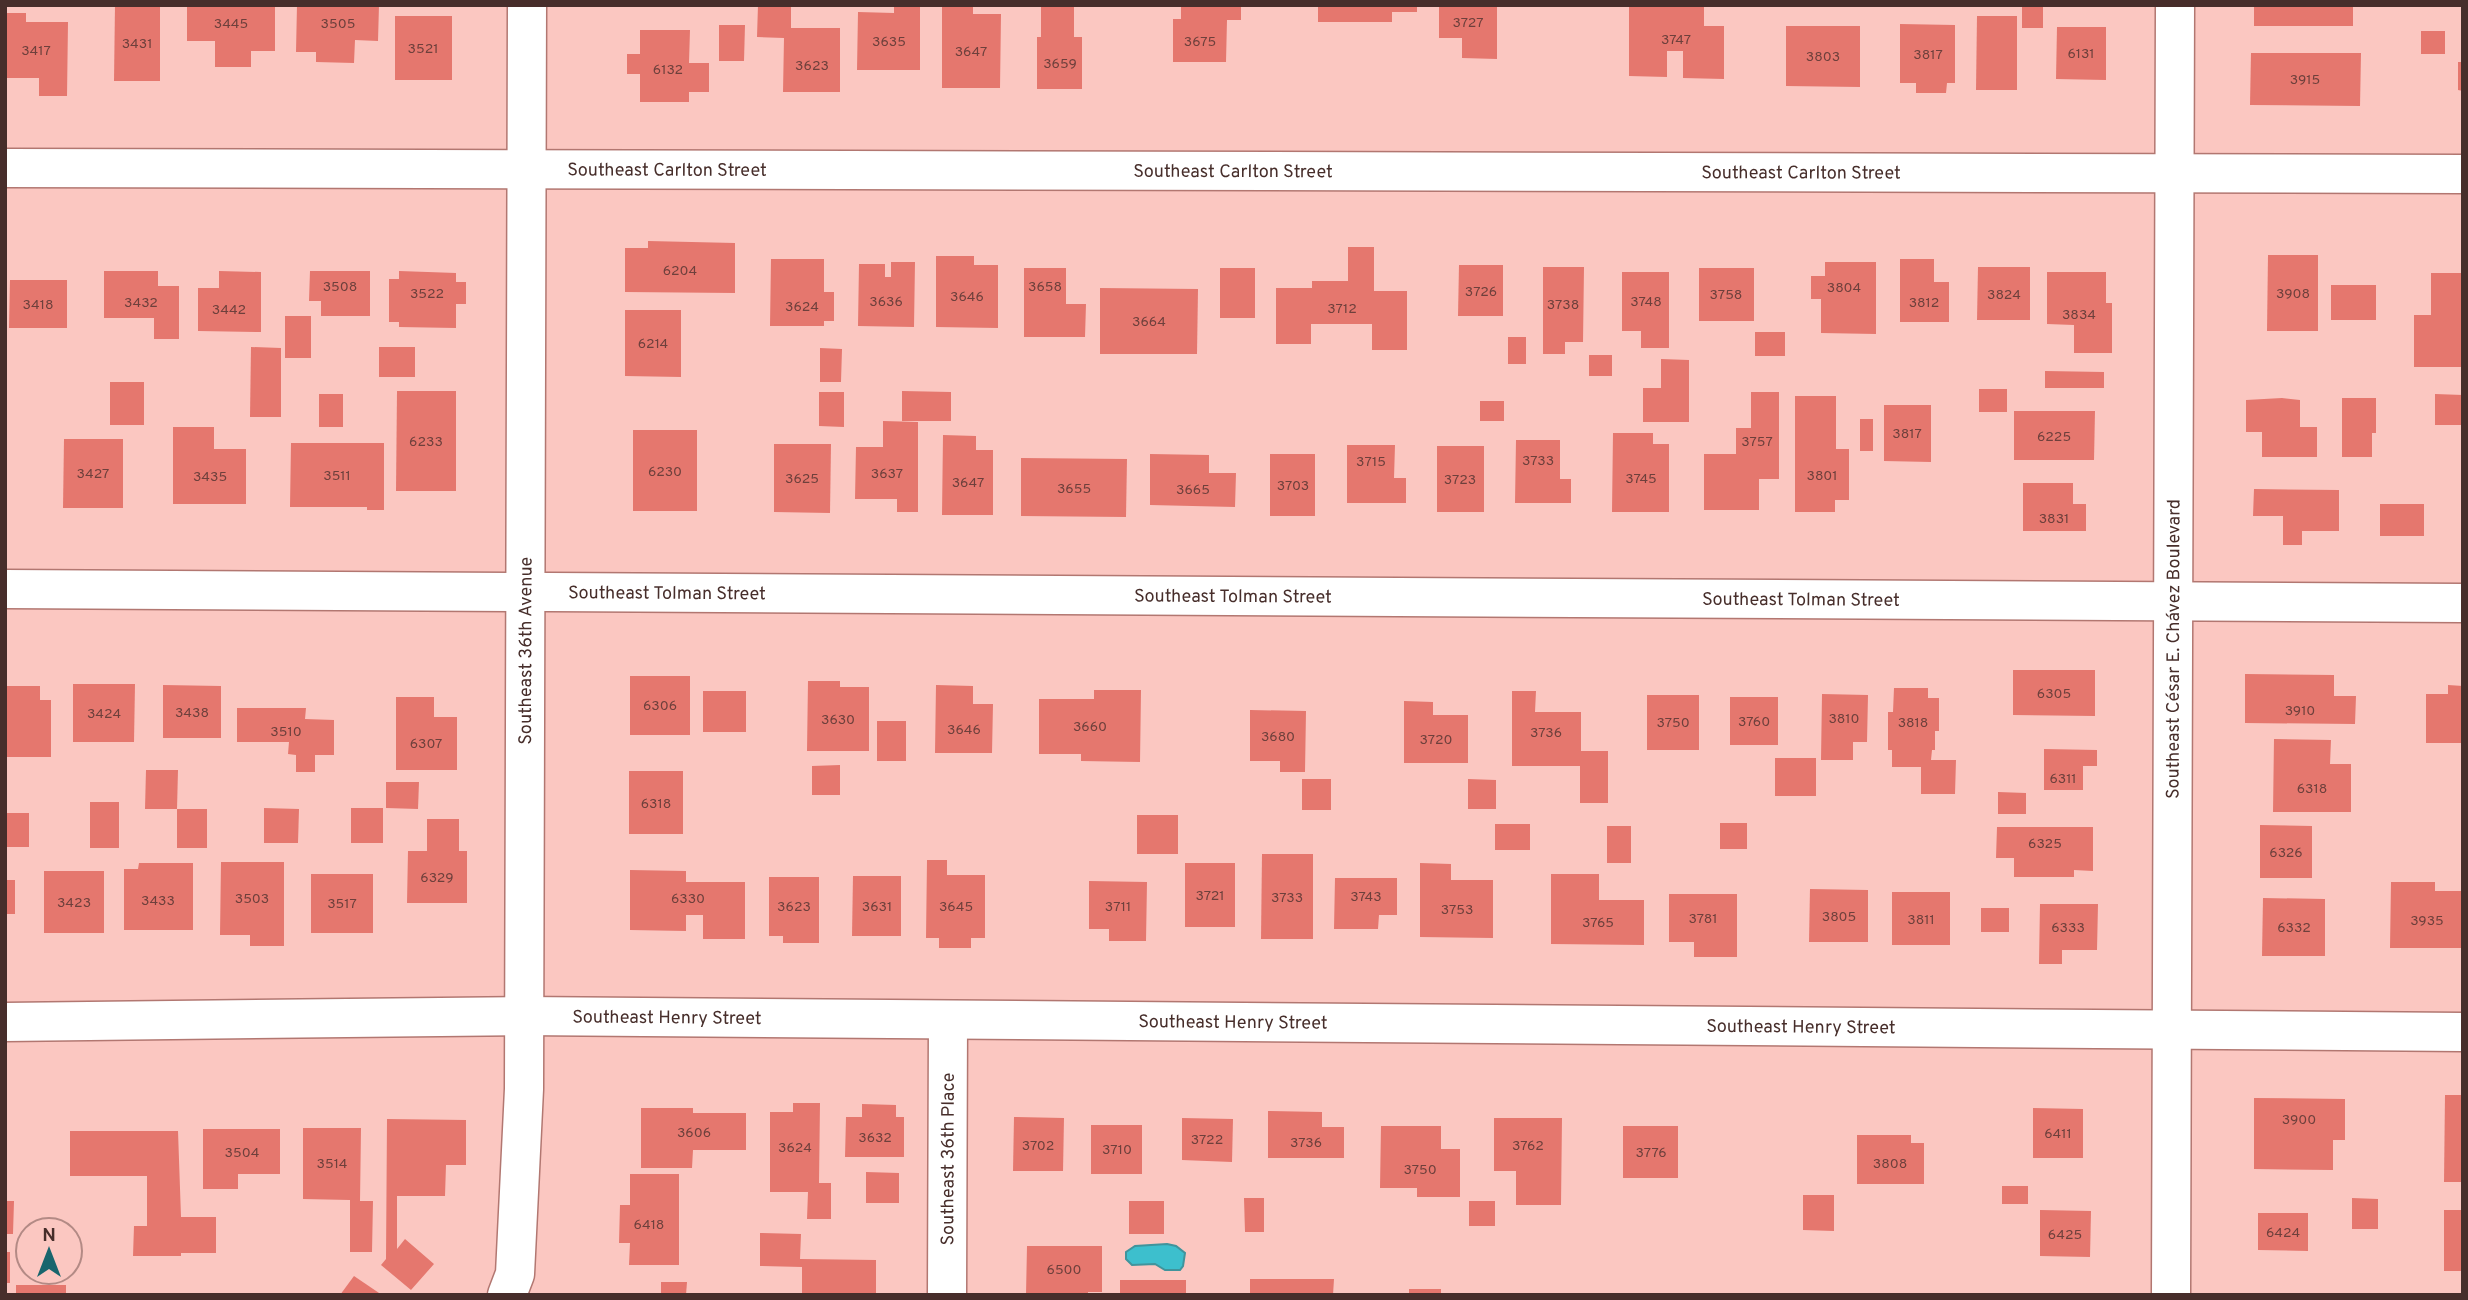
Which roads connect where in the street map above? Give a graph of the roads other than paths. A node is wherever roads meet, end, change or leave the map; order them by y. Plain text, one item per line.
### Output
1 (527, 5) edge
2 (2175, 5) edge
3 (5, 168) edge
4 (526, 171) junction
5 (2174, 173) junction
6 (2463, 174) edge
7 (5, 589) edge
8 (525, 592) junction
9 (2172, 601) junction
10 (2463, 603) edge
11 (523, 1016) junction
12 (948, 1021) junction
13 (5, 1022) edge
14 (2171, 1031) junction
15 (2463, 1032) edge
16 (507, 1295) edge
17 (947, 1295) edge
18 (2171, 1295) edge

1 - 4 street, Southeast 36th Avenue
2 - 5 street, Southeast César E. Chávez Boulevard
3 - 4 street, Southeast Carlton Street
4 - 5 street, Southeast Carlton Street
4 - 8 street, Southeast 36th Avenue
5 - 6 street, Southeast Carlton Street
5 - 9 street, Southeast César E. Chávez Boulevard
7 - 8 street, Southeast Tolman Street
8 - 9 street, Southeast Tolman Street
8 - 11 street, Southeast 36th Avenue
9 - 10 street, Southeast Tolman Street
9 - 14 street, Southeast César E. Chávez Boulevard
11 - 12 street, Southeast Henry Street
11 - 13 street, Southeast Henry Street
11 - 16 street, Southeast 36th Avenue
12 - 14 street, Southeast Henry Street
12 - 17 street, Southeast 36th Place
14 - 15 street, Southeast Henry Street
14 - 18 street, Southeast César E. Chávez Boulevard

